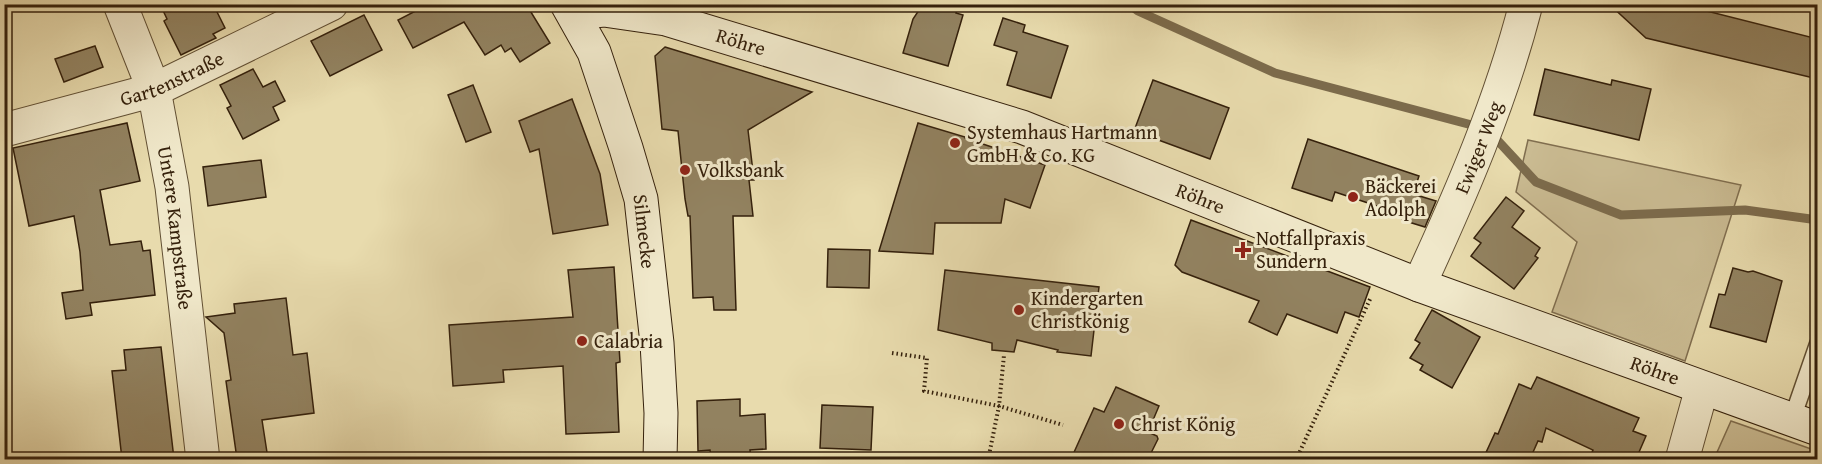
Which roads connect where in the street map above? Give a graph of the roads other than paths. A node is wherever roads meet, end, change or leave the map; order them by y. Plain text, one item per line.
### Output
1 (120, 4) edge
2 (331, 4) edge
3 (1526, 4) edge
4 (570, 9) edge
5 (154, 90) junction
6 (4, 130) edge
7 (1419, 285) junction
8 (1818, 344) edge
9 (1702, 388) junction
10 (1805, 424) edge
11 (203, 459) edge
12 (660, 459) edge
13 (1682, 459) edge

1 - 5 main road, Untere Kampstraße
2 - 5 main road, Gartenstraße
3 - 7 main road, Ewiger Weg
4 - 7 main road, Röhre
4 - 12 main road, Silmecke
5 - 6 main road, Gartenstraße
5 - 11 main road, Untere Kampstraße
7 - 9 main road, Röhre
8 - 10 lane
9 - 10 main road, Röhre
9 - 13 main road

